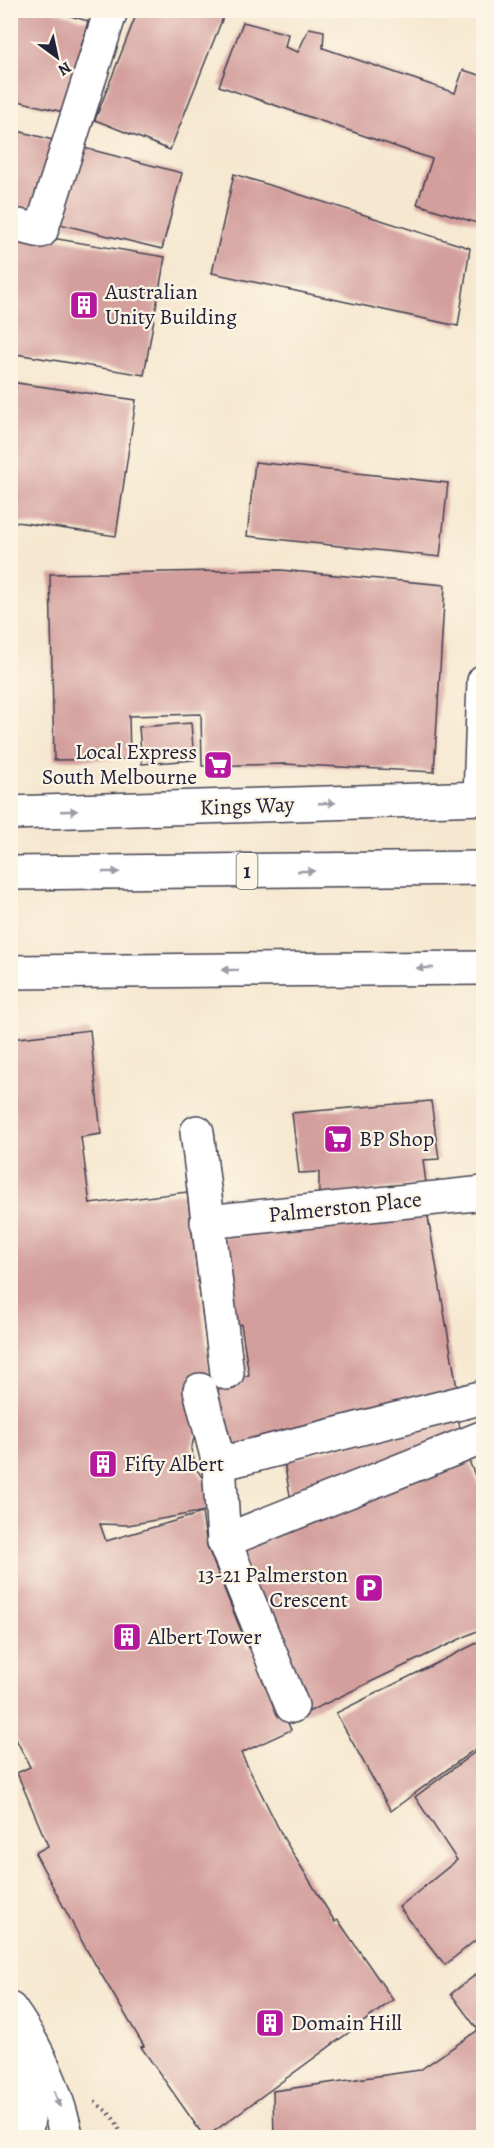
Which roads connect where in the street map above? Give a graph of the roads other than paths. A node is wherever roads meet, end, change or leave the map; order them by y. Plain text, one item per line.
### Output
1 (111, 10) edge
2 (10, 224) edge
3 (483, 681) edge
4 (482, 798) edge
5 (10, 813) edge
6 (483, 868) edge
7 (10, 873) edge
8 (483, 968) edge
9 (10, 972) edge
10 (197, 1132) dead end
11 (483, 1193) edge
12 (207, 1222) junction
13 (483, 1397) edge
14 (483, 1437) edge
15 (219, 1464) junction
16 (224, 1541) junction
17 (292, 1706) dead end
18 (10, 2009) edge
19 (10, 2065) edge
20 (25, 2138) edge
21 (67, 2138) edge

1 - 2 main road
3 - 4 main road
5 -> 4 main road, Kings Way
7 -> 6 main road, 1
8 -> 9 main road
10 - 12 main road
11 - 12 main road, Palmerston Place
12 - 15 main road
13 - 15 main road
14 - 16 main road
15 - 16 main road
16 - 17 main road
18 -> 21 main road
19 - 20 main road

